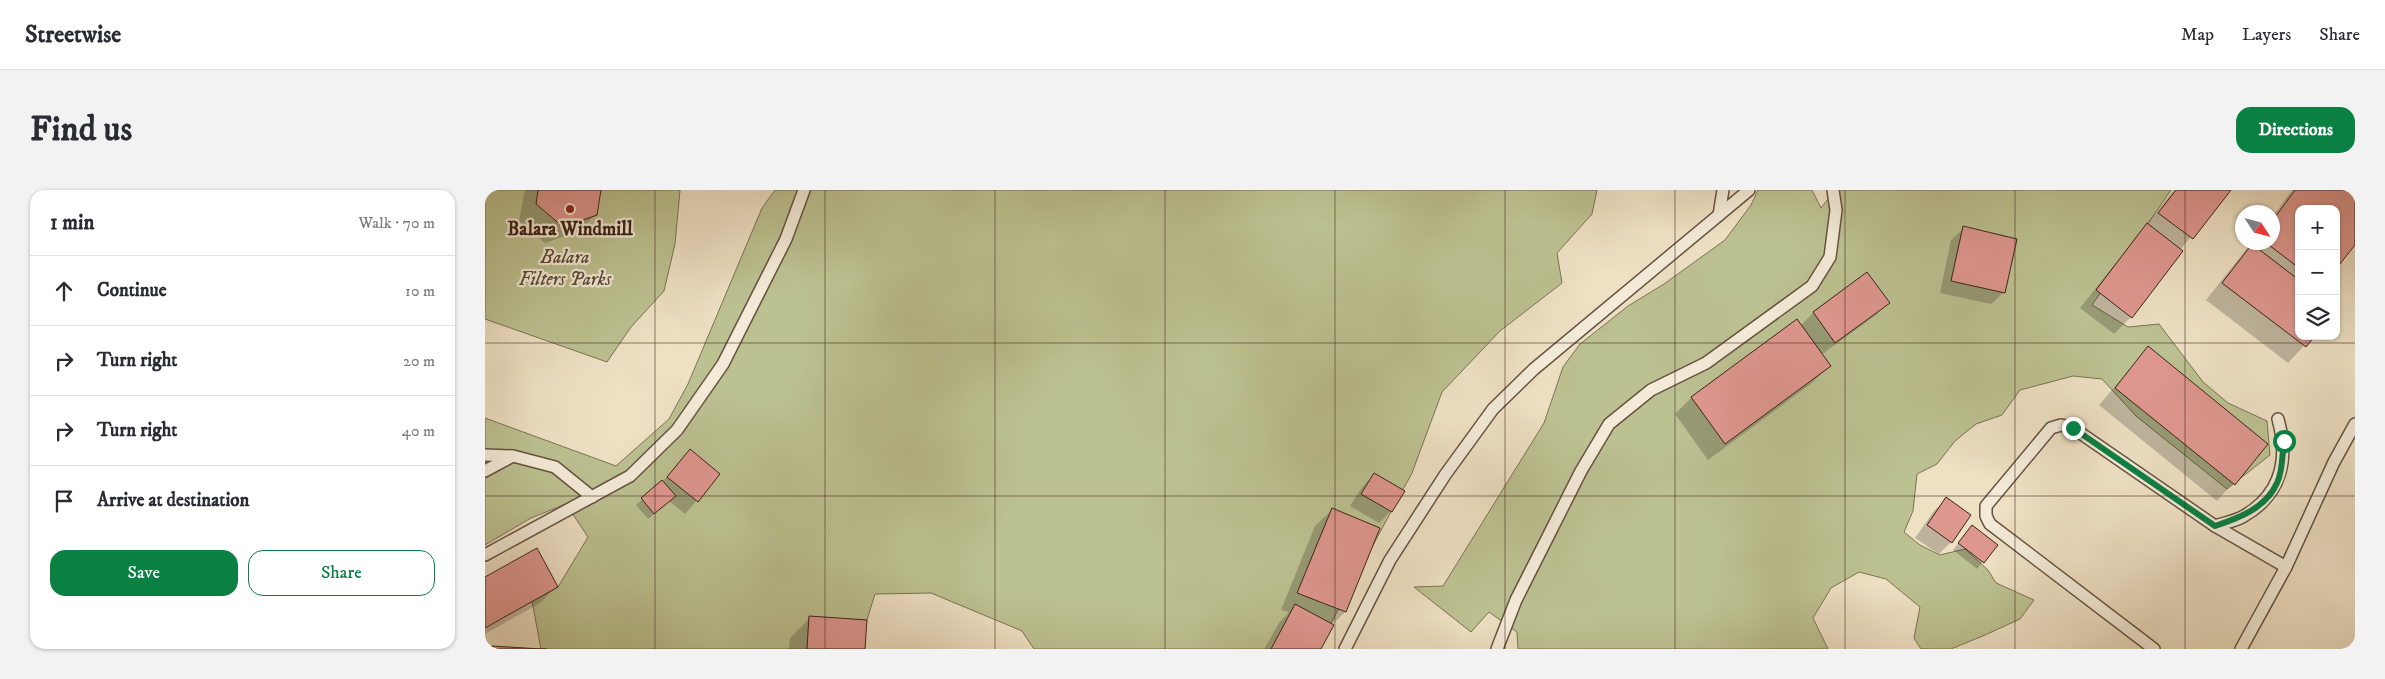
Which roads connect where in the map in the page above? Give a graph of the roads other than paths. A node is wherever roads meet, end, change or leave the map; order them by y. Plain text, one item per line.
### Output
1 (804, 190) edge
2 (1723, 190) edge
3 (1749, 190) edge
4 (1833, 190) edge
5 (1719, 215) junction
6 (2278, 419) dead end
7 (2355, 424) edge
8 (485, 455) edge
9 (513, 456) junction
10 (485, 471) edge
11 (592, 497) junction
12 (2215, 526) junction
13 (485, 555) edge
14 (2286, 567) junction
15 (1345, 649) edge
16 (1497, 649) edge
17 (2154, 649) edge
18 (2241, 649) edge

1 - 11 lane
2 - 5 lane
3 - 5 lane
4 - 16 lane
5 - 15 lane
6 - 12 lane
7 - 14 lane
8 - 9 lane
9 - 10 lane
9 - 11 lane
11 - 13 lane
12 - 14 lane
12 - 17 lane
14 - 18 lane

